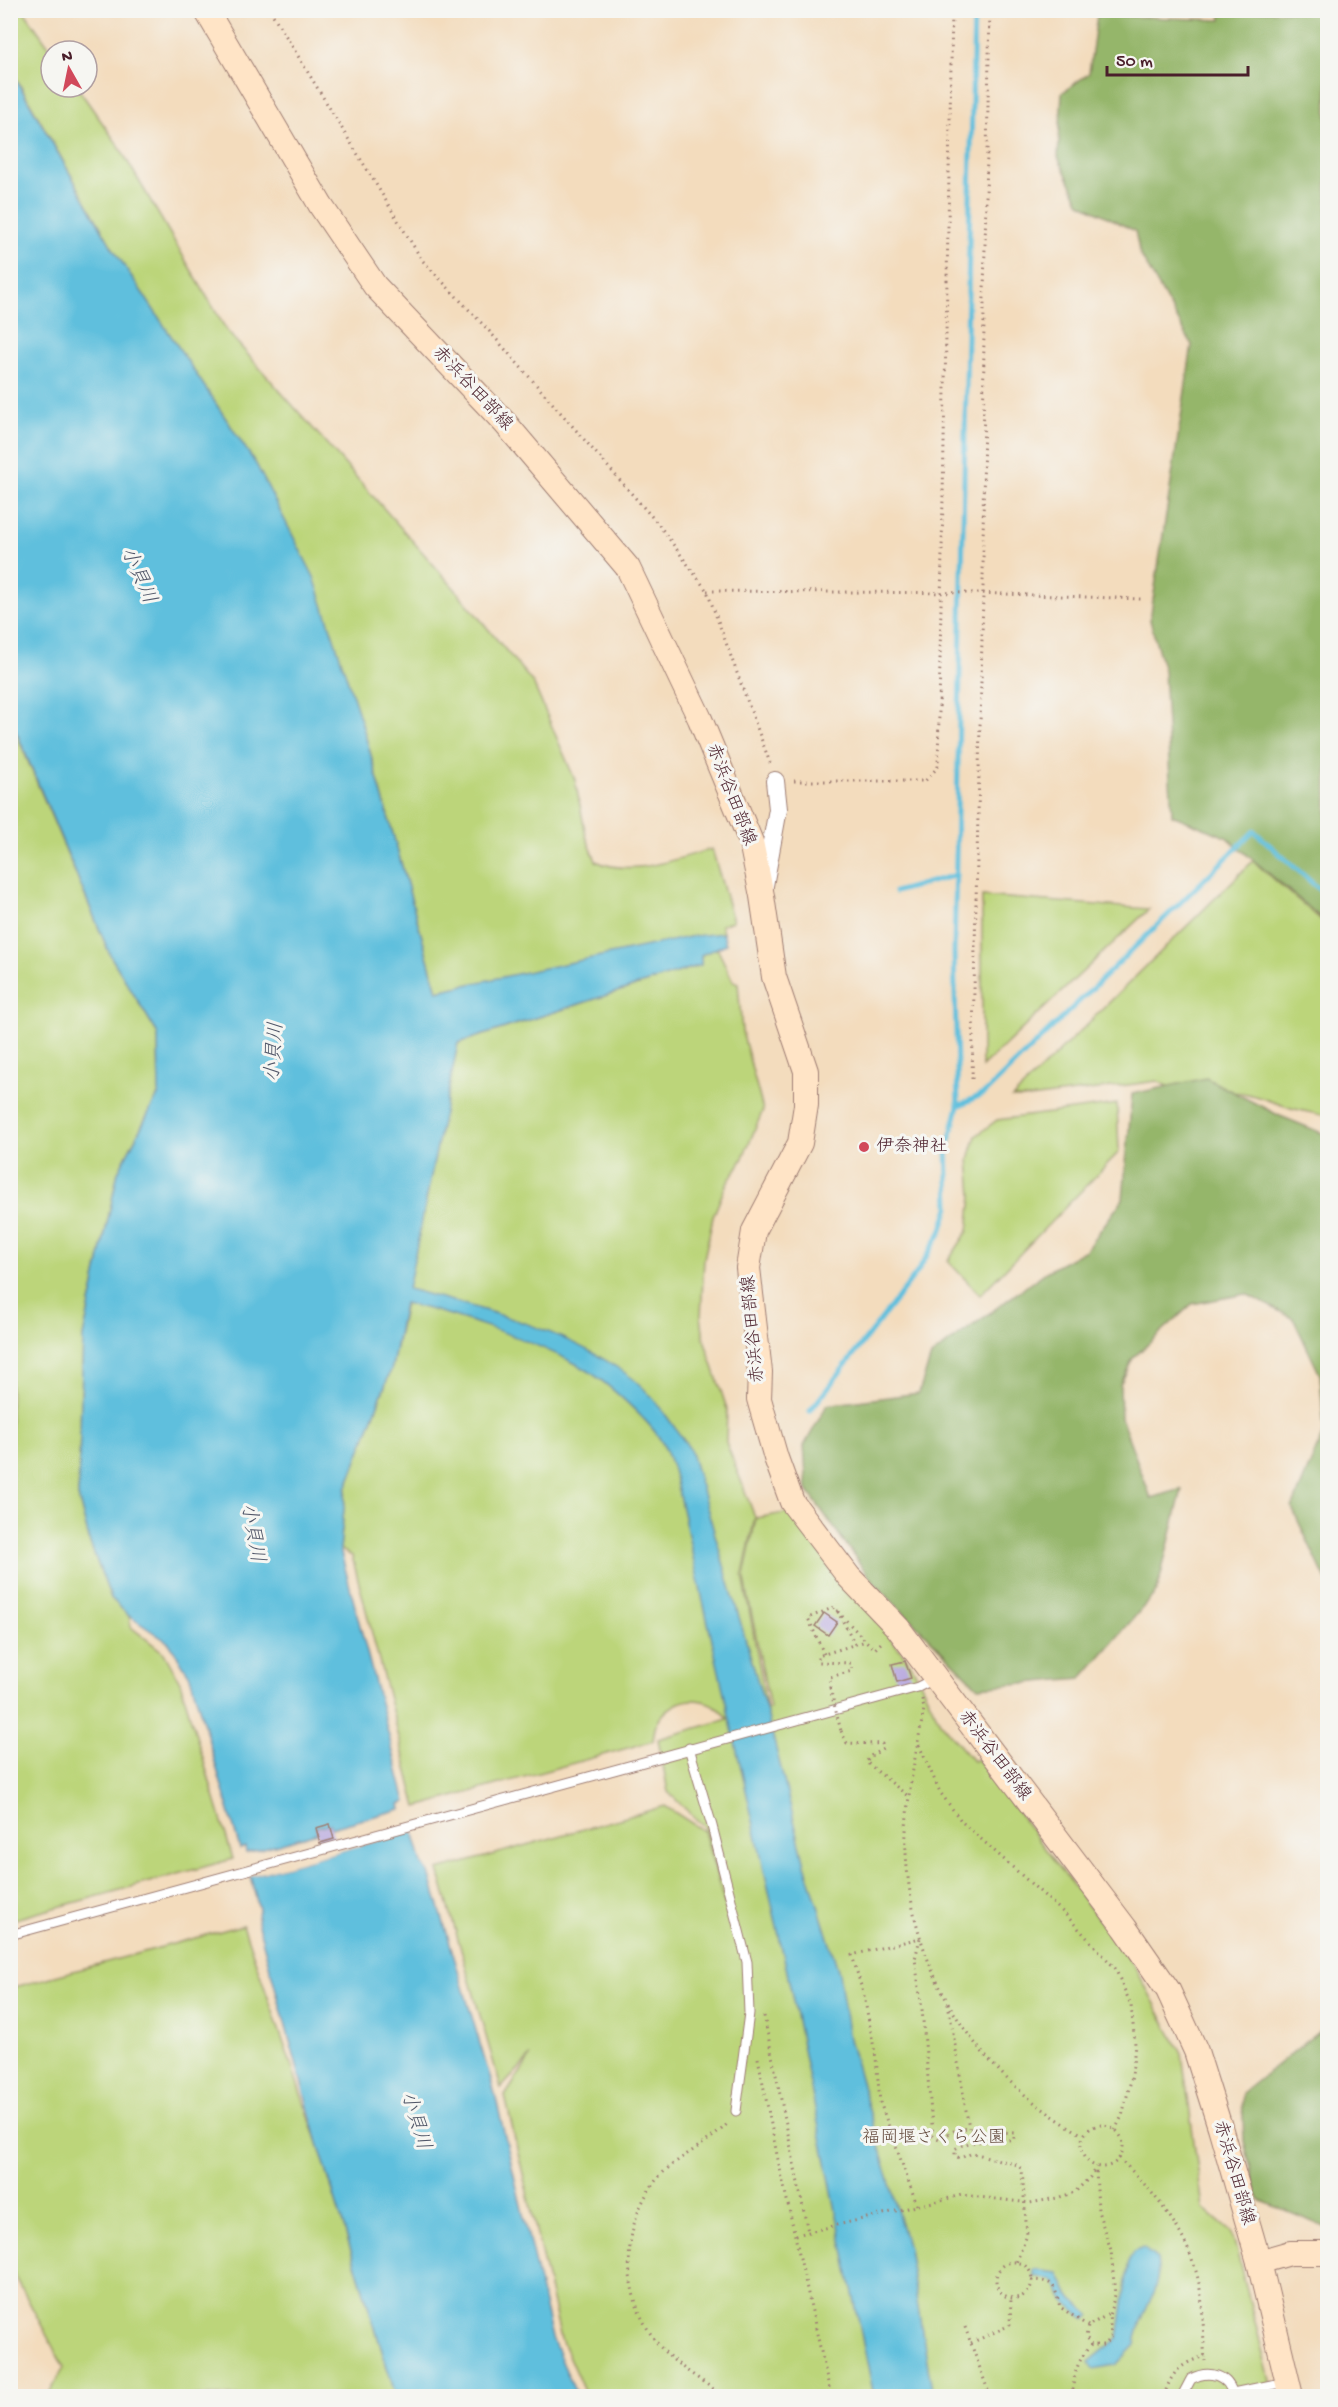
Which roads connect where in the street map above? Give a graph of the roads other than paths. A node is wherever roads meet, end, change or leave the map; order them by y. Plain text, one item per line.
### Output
1 (206, 10) edge
2 (775, 781) road end
3 (762, 896) junction
4 (927, 1682) junction
5 (688, 1748) junction
6 (10, 1935) edge
7 (736, 2111) road end
8 (1328, 2253) edge
9 (1259, 2262) junction
10 (1290, 2389) edge
11 (1233, 2395) edge
12 (1182, 2397) edge

1 - 3 main road, 赤浜谷田部線
2 - 3 street
3 - 4 main road, 赤浜谷田部線
4 - 5 lane
4 - 9 main road, 赤浜谷田部線
5 - 6 lane
5 - 7 lane
8 - 9 main road
9 - 10 main road, 赤浜谷田部線
10 - 11 lane
11 - 12 lane

